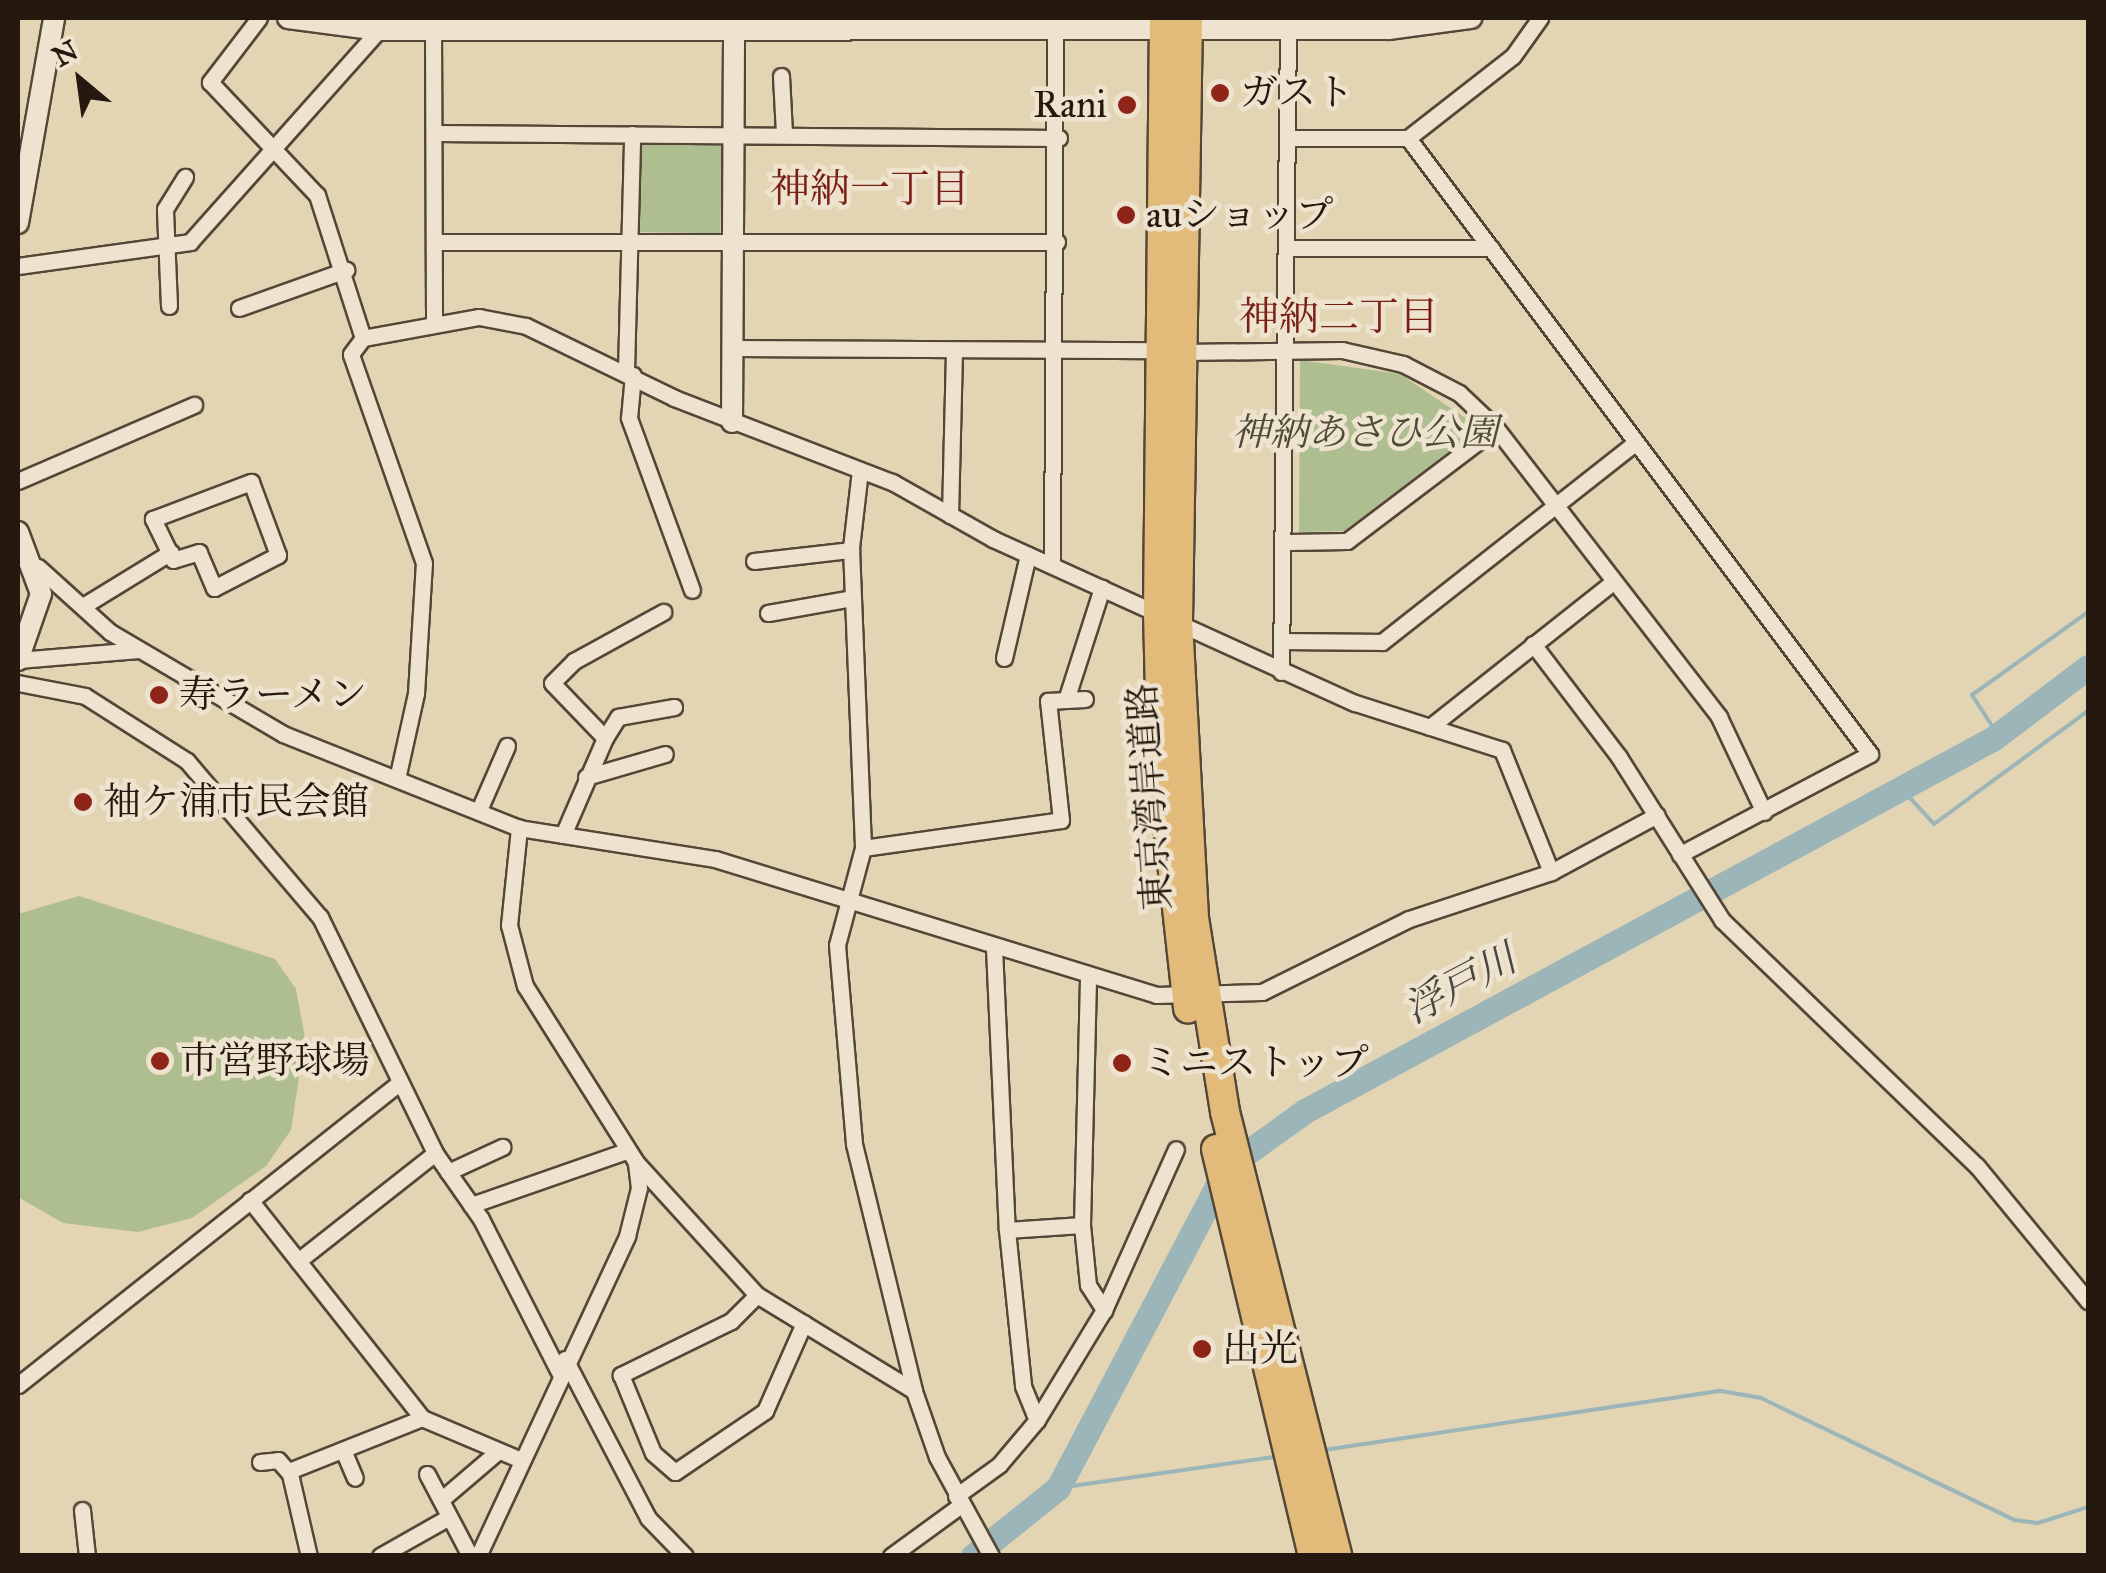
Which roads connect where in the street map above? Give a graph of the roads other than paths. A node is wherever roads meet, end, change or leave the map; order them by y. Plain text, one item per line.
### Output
1 (54, 18) edge
2 (260, 18) edge
3 (288, 18) edge
4 (1471, 18) edge
5 (1540, 18) edge
6 (734, 21) edge
7 (621, 22) edge
8 (1176, 22) edge
9 (384, 24) edge
10 (1055, 26) junction
11 (432, 28) junction
12 (1288, 30) junction
13 (781, 76) dead end
14 (732, 132) junction
15 (436, 134) junction
16 (632, 134) junction
17 (784, 134) junction
18 (1058, 138) junction
19 (1293, 138) junction
20 (1408, 138) junction
21 (276, 153) junction
22 (185, 177) dead end
23 (18, 224) edge
24 (628, 240) junction
25 (732, 240) junction
26 (437, 242) junction
27 (1057, 242) junction
28 (1292, 248) junction
29 (1491, 248) junction
30 (164, 249) junction
31 (18, 266) edge
32 (346, 270) junction
33 (169, 306) dead end
34 (239, 308) dead end
35 (434, 322) junction
36 (363, 338) junction
37 (732, 348) junction
38 (1291, 348) junction
39 (954, 351) junction
40 (1056, 351) junction
41 (1172, 351) junction
42 (630, 373) junction
43 (194, 405) dead end
44 (732, 422) junction
45 (1496, 428) junction
46 (1636, 442) junction
47 (860, 470) junction
48 (18, 481) edge
49 (1554, 503) junction
50 (950, 515) junction
51 (18, 532) edge
52 (1289, 542) junction
53 (851, 550) junction
54 (171, 552) junction
55 (1028, 554) junction
56 (754, 561) dead end
57 (1052, 565) junction
58 (38, 568) junction
59 (1612, 583) junction
60 (1102, 588) junction
61 (692, 590) dead end
62 (852, 598) junction
63 (83, 606) junction
64 (663, 612) dead end
65 (768, 613) dead end
66 (1168, 618) junction
67 (1288, 641) junction
68 (1533, 644) junction
69 (139, 650) junction
70 (1004, 658) dead end
71 (18, 661) edge
72 (1281, 672) junction
73 (18, 683) edge
74 (1085, 699) dead end
75 (1066, 700) junction
76 (674, 707) dead end
77 (1430, 727) junction
78 (605, 738) junction
79 (507, 746) dead end
80 (665, 754) dead end
81 (586, 778) junction
82 (397, 779) junction
83 (480, 810) junction
84 (1764, 812) junction
85 (1657, 815) junction
86 (519, 828) junction
87 (563, 835) junction
88 (863, 848) junction
89 (1683, 858) junction
90 (1551, 872) junction
91 (850, 899) junction
92 (994, 948) junction
93 (1088, 978) junction
94 (1196, 999) junction
95 (400, 1082) junction
96 (502, 1147) dead end
97 (1176, 1149) dead end
98 (435, 1153) junction
99 (631, 1156) junction
100 (448, 1172) junction
101 (250, 1200) junction
102 (471, 1205) junction
103 (1082, 1226) junction
104 (1008, 1230) junction
105 (298, 1261) junction
106 (757, 1295) junction
107 (2088, 1300) edge
108 (1104, 1310) junction
109 (804, 1323) junction
110 (562, 1365) junction
111 (18, 1384) edge
112 (914, 1391) junction
113 (422, 1418) junction
114 (1038, 1420) junction
115 (343, 1450) junction
116 (498, 1452) junction
117 (521, 1460) junction
118 (260, 1462) dead end
119 (289, 1471) junction
120 (427, 1474) dead end
121 (355, 1478) dead end
122 (442, 1499) junction
123 (959, 1500) junction
124 (82, 1510) dead end
125 (449, 1517) junction
126 (87, 1556) edge
127 (310, 1556) edge
128 (380, 1556) edge
129 (474, 1556) edge
130 (684, 1556) edge
131 (891, 1556) edge
132 (990, 1556) edge
133 (1313, 1556) edge
134 (1337, 1556) edge

1 - 23 street
2 - 21 street
3 - 9 street
4 - 12 street
5 - 20 street
6 - 7 street
6 - 10 street
6 - 14 street
7 - 11 street
8 - 10 street
8 - 12 street
8 - 41 highway, 東京湾岸道路
9 - 11 street
9 - 21 street
10 - 18 street
11 - 15 street
12 - 19 street
13 - 17 street
14 - 16 street
14 - 17 street
14 - 25 street
15 - 16 street
15 - 26 street
16 - 24 street
17 - 18 street
18 - 27 street
19 - 20 street
19 - 28 street
20 - 29 street
21 - 30 street
21 - 32 street
22 - 30 street
24 - 25 street
24 - 26 street
24 - 42 street
25 - 27 street
25 - 37 street
26 - 35 street
27 - 40 street
28 - 29 street
28 - 38 street
29 - 46 street
30 - 31 street
30 - 33 street
32 - 34 street
32 - 36 street
35 - 36 street
35 - 42 street
36 - 82 street
37 - 39 street
37 - 44 street
38 - 41 street
38 - 45 street
38 - 52 street
39 - 40 street
39 - 50 street
40 - 41 street
40 - 57 street
41 - 66 highway, 東京湾岸道路
42 - 44 street
42 - 61 street
43 - 48 street
44 - 47 street
45 - 49 street
45 - 52 street
46 - 49 street
46 - 84 street
47 - 50 street
47 - 53 street
49 - 59 street
49 - 67 street
50 - 55 street
51 - 58 street
52 - 67 street
53 - 56 street
53 - 62 street
54 - 54 street
54 - 63 street
55 - 57 street
55 - 70 street
57 - 60 street
58 - 63 street
58 - 71 street
59 - 68 street
59 - 84 street
60 - 66 street
60 - 75 street
62 - 65 street
62 - 88 street
63 - 69 street
64 - 78 street
66 - 72 street
66 - 94 highway, 東京湾岸道路
67 - 72 street
68 - 77 street
68 - 85 street
69 - 71 street
69 - 82 street
72 - 77 street
73 - 95 street
74 - 75 street
75 - 88 street
76 - 78 street
77 - 90 street
78 - 81 street
79 - 83 street
80 - 81 street
81 - 87 street
82 - 83 street
83 - 86 street
84 - 89 street
85 - 89 street
85 - 90 street
86 - 87 street
86 - 99 street
87 - 91 street
88 - 91 street
89 - 107 street
90 - 94 street
91 - 92 street
91 - 112 street
92 - 93 street
92 - 104 street
93 - 94 street
93 - 103 street
94 - 133 highway, 東京湾岸道路
94 - 134 highway, 東京湾岸道路
95 - 98 street
95 - 101 street
96 - 100 street
97 - 108 street
98 - 100 street
98 - 105 street
99 - 102 street
99 - 106 street
99 - 110 street
100 - 102 street
101 - 105 street
101 - 111 street
102 - 110 street
103 - 104 street
103 - 108 street
104 - 114 street
105 - 113 street
106 - 109 street
106 - 109 street
108 - 114 street
109 - 112 street
110 - 117 street
110 - 130 street
112 - 123 street
113 - 115 street
113 - 116 street
114 - 123 street
115 - 119 street
115 - 121 street
116 - 117 street
116 - 122 street
117 - 129 street
118 - 119 street
119 - 127 street
120 - 122 street
122 - 125 street
123 - 131 street
123 - 132 street
124 - 126 street
125 - 128 street
125 - 129 street

